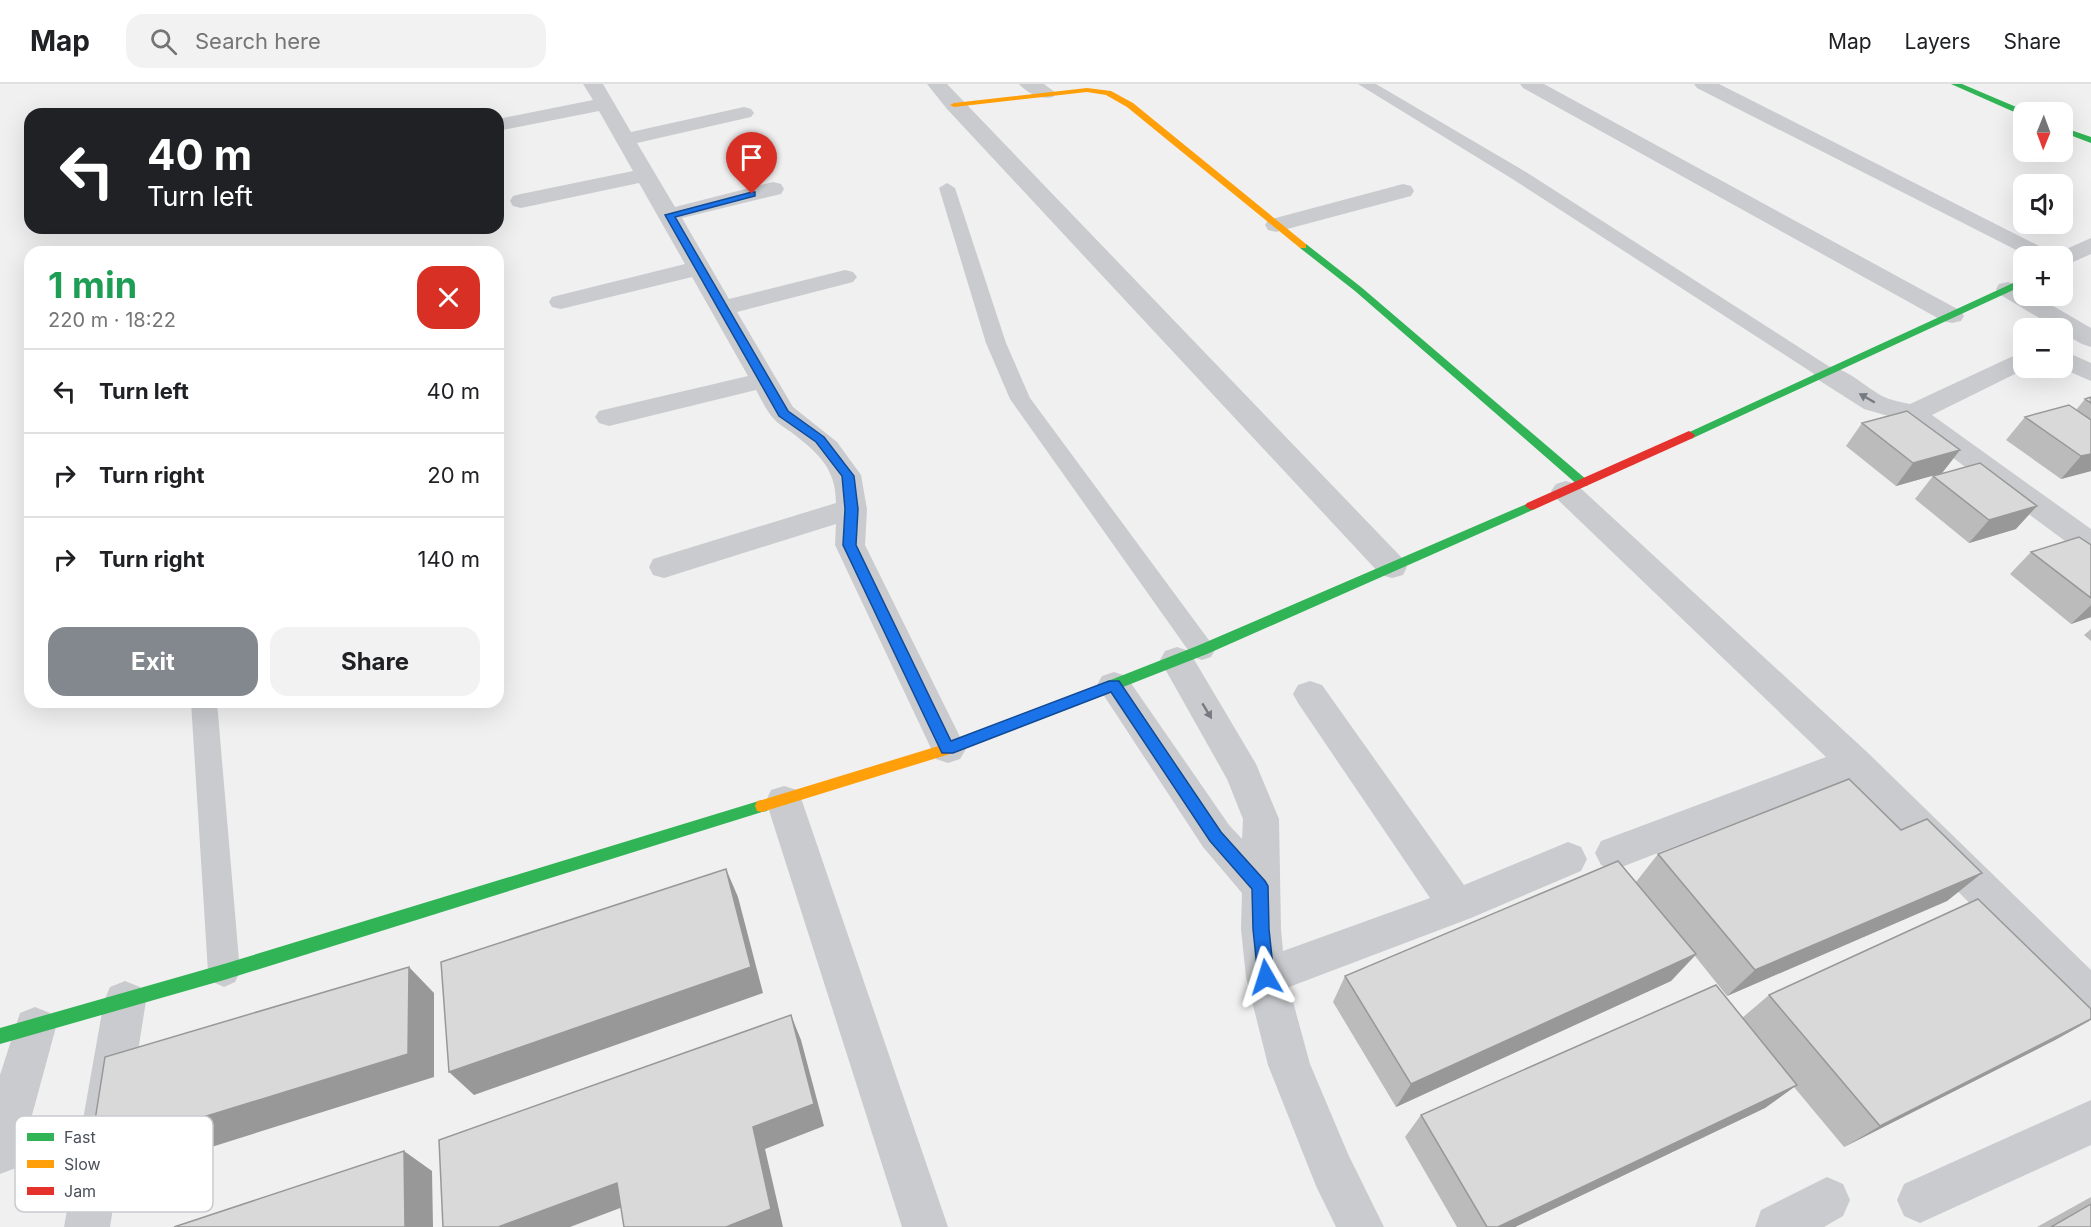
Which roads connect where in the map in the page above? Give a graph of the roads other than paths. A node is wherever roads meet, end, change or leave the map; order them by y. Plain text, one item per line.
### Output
1 (937, 84) edge
2 (1365, 84) edge
3 (1530, 84) edge
4 (1704, 84) edge
5 (1955, 84) edge
6 (1037, 89) edge
7 (599, 94) edge
8 (954, 105) junction
9 (2013, 108) edge
10 (744, 113) dead end
11 (504, 123) edge
12 (2073, 133) edge
13 (625, 138) junction
14 (2091, 140) edge
15 (646, 175) junction
16 (947, 188) dead end
17 (773, 189) dead end
18 (1403, 191) dead end
19 (521, 201) dead end
20 (669, 215) junction
21 (1276, 225) junction
22 (2091, 244) edge
23 (2025, 246) edge
24 (2073, 254) edge
25 (699, 268) junction
26 (845, 277) dead end
27 (2013, 286) edge
28 (561, 302) dead end
29 (2045, 306) edge
30 (723, 308) junction
31 (1952, 316) junction
32 (2091, 339) edge
33 (1850, 362) junction
34 (2013, 364) edge
35 (2073, 364) edge
36 (1826, 373) junction
37 (2091, 374) edge
38 (764, 380) junction
39 (1912, 414) junction
40 (609, 417) dead end
41 (1575, 487) junction
42 (852, 509) junction
43 (2091, 543) edge
44 (664, 567) dead end
45 (1392, 567) junction
46 (1189, 655) junction
47 (1114, 685) junction
48 (1310, 694) dead end
49 (207, 708) edge
50 (948, 749) junction
51 (1854, 762) junction
52 (784, 801) junction
53 (1614, 853) dead end
54 (1568, 859) dead end
55 (1260, 886) junction
56 (1457, 906) junction
57 (224, 972) junction
58 (1266, 977) junction
59 (2091, 998) edge
60 (125, 1001) junction
61 (17, 1031) edge
62 (106, 1116) edge
63 (2091, 1122) edge
64 (0, 1152) edge
65 (1827, 1200) dead end
66 (1920, 1200) dead end
67 (90, 1212) edge
68 (920, 1225) edge
69 (87, 1227) edge
70 (1361, 1227) edge
71 (1778, 1227) edge

1 - 8 street
2 - 36 lane
3 - 31 street
4 - 23 street
5 - 9 street
6 - 8 street
6 - 21 street
7 - 11 street
7 - 13 street
8 - 45 street
10 - 13 street
12 - 14 street
13 - 15 street
15 - 19 street
15 - 20 street
16 - 46 lane
17 - 20 street
18 - 21 street
20 - 25 street
21 - 41 street
22 - 24 street
25 - 28 street
25 - 30 street
26 - 30 street
27 - 31 street
29 - 32 street
30 - 38 street
31 - 33 street
33 - 36 street
33 - 39 street
34 - 39 street
35 - 37 street
39 -> 36 street
36 - 41 street
38 - 40 street
38 - 42 street
39 - 43 street
41 - 45 street
41 - 51 street
42 - 44 street
42 - 50 street
45 - 46 street
46 - 47 street
46 -> 55 street
47 - 50 street
47 - 55 street
48 - 56 street
49 - 57 lane
50 - 52 street
51 - 53 street
51 - 59 street
52 - 57 street
52 - 68 street
54 - 56 street
55 - 58 street
56 - 58 street
57 - 60 street
58 - 70 street
60 - 61 street
60 - 62 street
61 - 64 street
63 - 66 street
65 - 71 street
67 - 69 street

